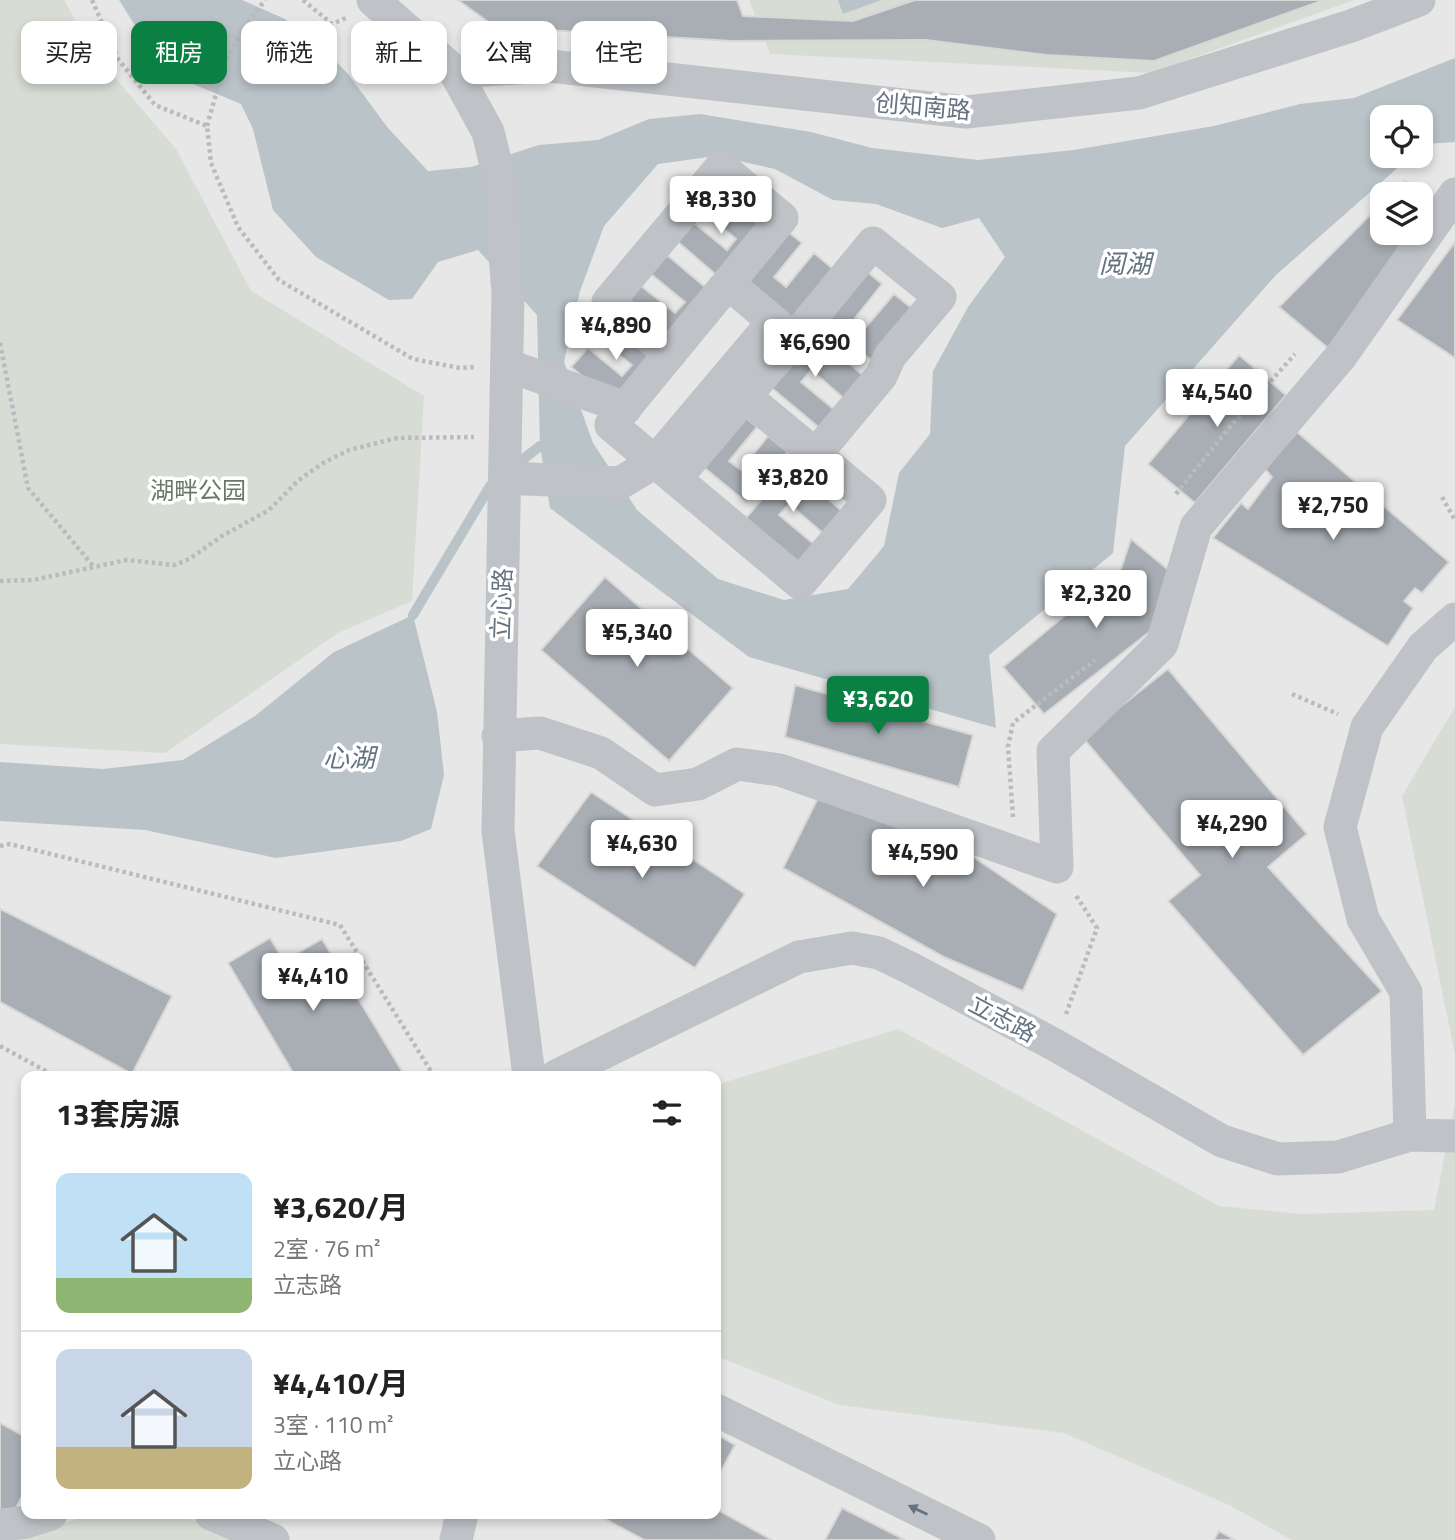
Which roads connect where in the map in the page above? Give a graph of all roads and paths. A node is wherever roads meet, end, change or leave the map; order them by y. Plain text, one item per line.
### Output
1 (92, 0) edge
2 (264, 0) edge
3 (303, 0) edge
4 (1419, 0) edge
5 (375, 2) edge
6 (461, 64) edge
7 (557, 67) edge
8 (474, 84) edge
9 (207, 126) junction
10 (1455, 194) edge
11 (728, 283) junction
12 (779, 337) junction
13 (0, 343) edge
14 (1300, 349) dead end
15 (670, 354) junction
16 (507, 365) junction
17 (746, 396) junction
18 (626, 408) junction
19 (506, 437) junction
20 (816, 454) junction
21 (665, 471) junction
22 (505, 478) junction
23 (1442, 497) dead end
24 (1174, 498) dead end
25 (1455, 520) edge
26 (94, 567) junction
27 (0, 581) edge
28 (1455, 619) edge
29 (1104, 653) dead end
30 (1292, 694) dead end
31 (1367, 727) junction
32 (498, 736) junction
33 (1014, 827) dead end
34 (0, 846) edge
35 (1057, 867) junction
36 (1055, 1045) junction
37 (0, 1046) edge
38 (46, 1071) edge
39 (432, 1071) edge
40 (528, 1071) edge
41 (566, 1071) edge
42 (1410, 1135) junction
43 (1455, 1136) edge
44 (721, 1412) edge
45 (35, 1519) edge
46 (226, 1519) edge
47 (461, 1519) edge
48 (0, 1525) edge
49 (273, 1540) edge
50 (456, 1540) edge
51 (979, 1540) edge

1 - 9 path
2 - 9 path
3 - 5 path
4 - 7 street, 创知南路
5 - 6 street, 立心路
8 - 16 street, 立心路
9 - 16 path
10 - 35 street
11 - 12 street
11 - 15 street
11 - 15 street
12 - 17 street
12 - 20 street
12 - 21 street
13 - 26 path
14 - 24 path
15 - 18 street
16 - 18 street
16 - 19 street, 立心路
17 - 20 street
17 - 21 street
18 - 21 street
19 - 22 street, 立心路
19 - 26 path
20 - 21 street
21 - 22 street
22 - 32 street, 立心路
23 - 25 path
26 - 27 path
28 - 31 street
29 - 33 path
30 - 31 path
31 - 42 street
32 - 35 street
32 - 40 street, 立心路
34 - 39 path
35 - 36 path
36 - 41 street, 立志路
36 - 42 street, 立志路
37 - 38 path
42 - 43 street, 立志路
51 -> 44 street
45 - 48 street
46 - 49 street
47 - 50 street

